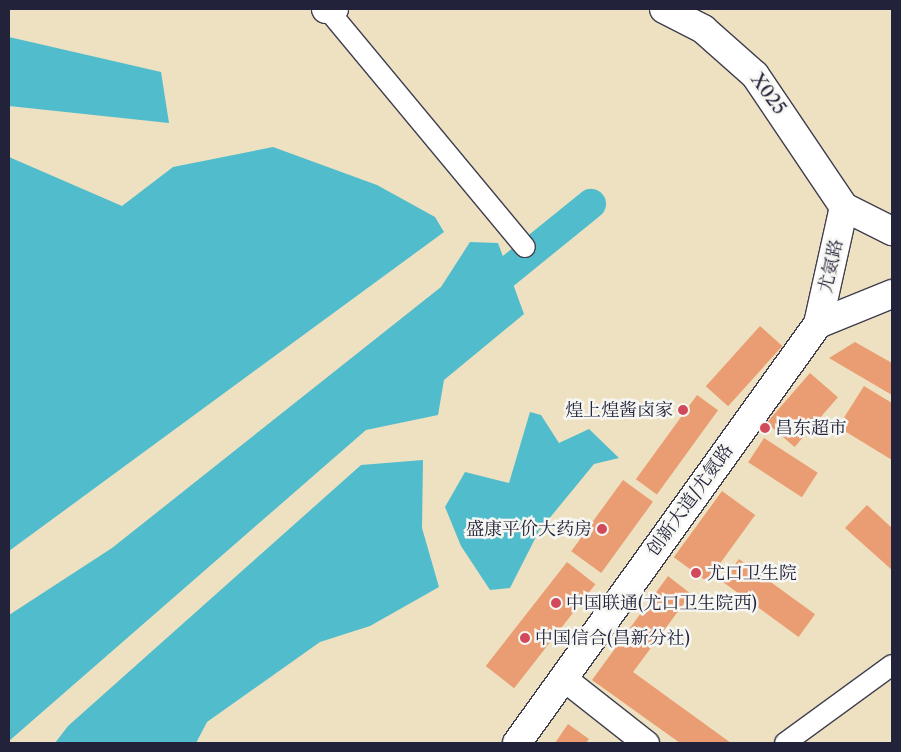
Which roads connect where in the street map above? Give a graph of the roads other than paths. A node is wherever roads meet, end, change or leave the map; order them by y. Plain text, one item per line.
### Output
1 (329, 9) edge
2 (664, 9) edge
3 (844, 207) junction
4 (892, 231) edge
5 (525, 247) dead end
6 (892, 294) edge
7 (818, 324) junction
8 (892, 665) edge
9 (562, 677) junction
10 (517, 743) edge
11 (646, 743) edge
12 (785, 743) edge

1 - 5 street
2 - 3 main road, X025
3 - 4 main road
3 - 7 main road, 尤氨路
6 - 7 main road
7 - 9 main road, 创新大道/尤氨路
8 - 12 street
9 - 10 main road, 创新大道/尤氨路
9 - 11 street

